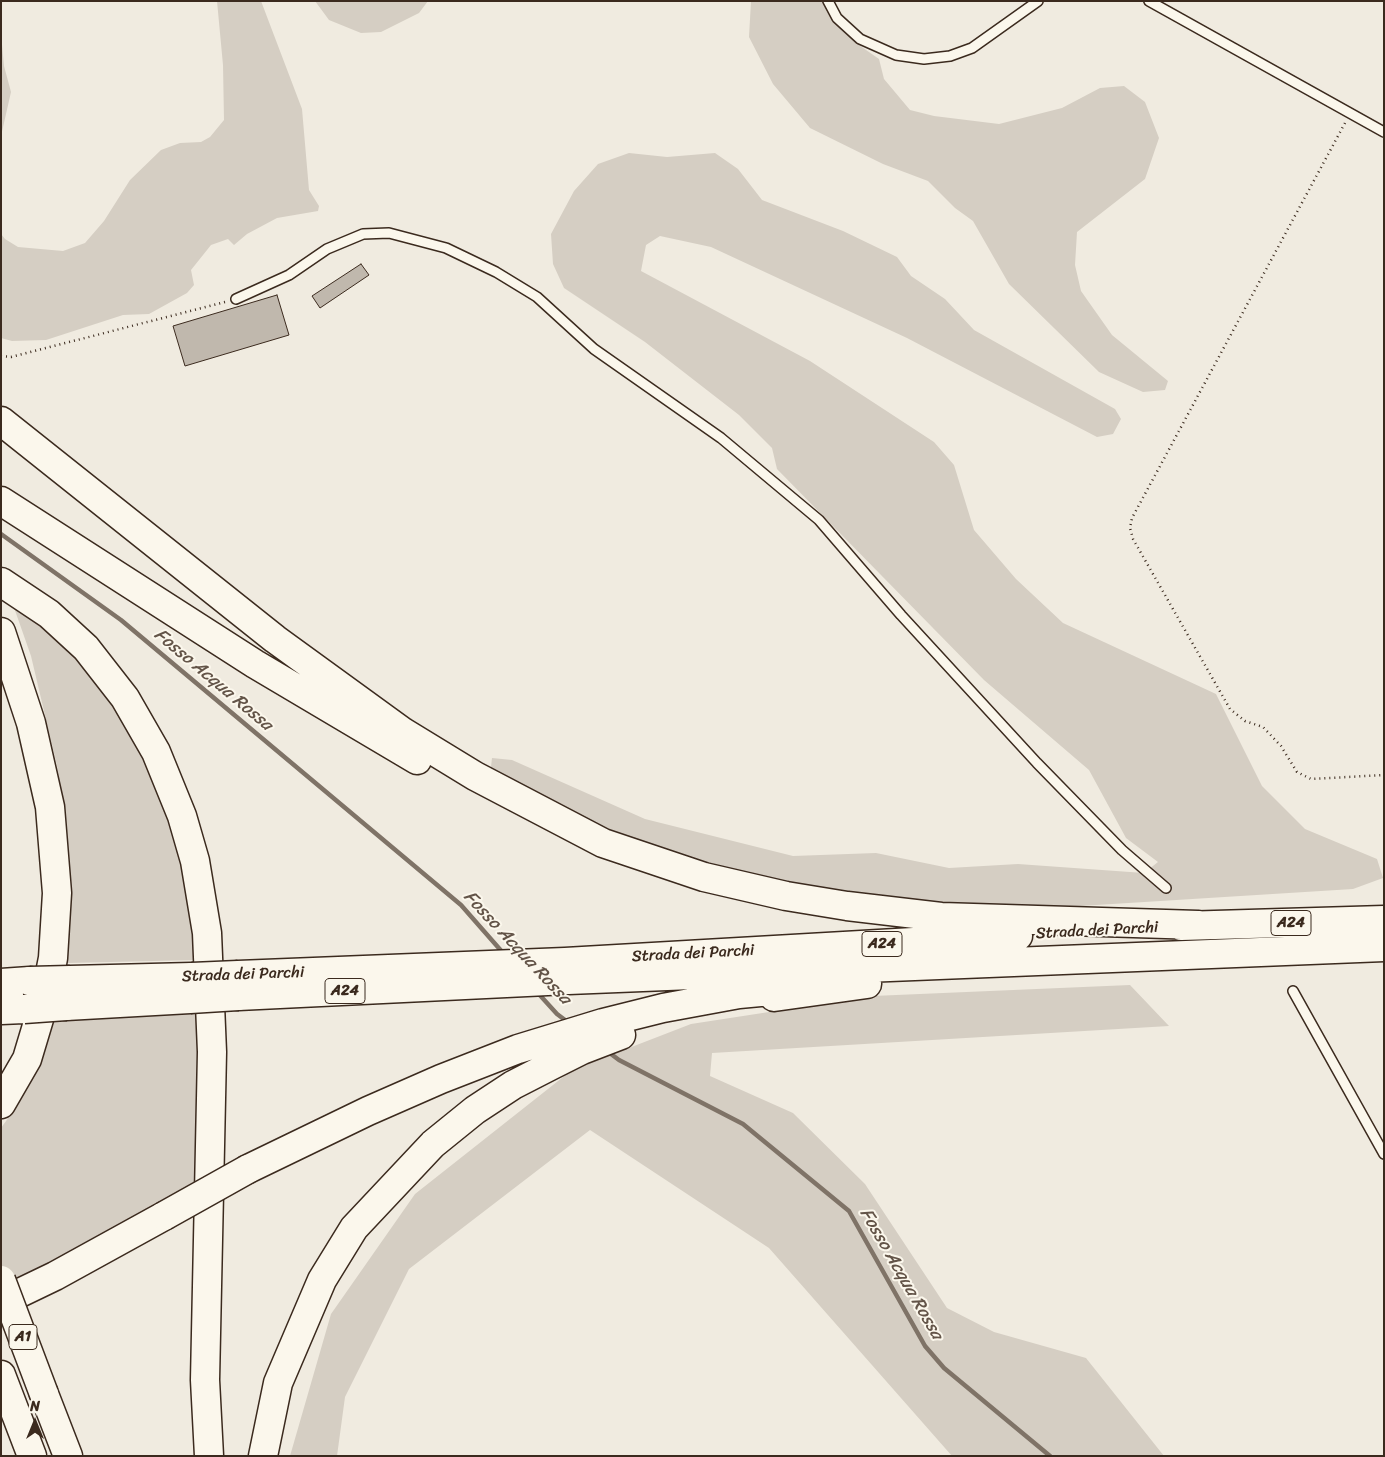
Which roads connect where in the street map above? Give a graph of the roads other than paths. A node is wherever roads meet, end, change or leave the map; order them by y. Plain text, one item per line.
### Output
1 (828, 1) edge
2 (1038, 1) edge
3 (1149, 1) edge
4 (1384, 132) edge
5 (236, 299) road end
6 (1, 421) edge
7 (1, 501) edge
8 (1, 582) edge
9 (2, 633) edge
10 (603, 843) junction
11 (1166, 888) dead end
12 (1384, 920) edge
13 (1198, 926) junction
14 (1384, 947) edge
15 (1150, 957) junction
16 (566, 971) junction
17 (1, 983) edge
18 (191, 988) junction
19 (1293, 991) dead end
20 (13, 1010) edge
21 (608, 1030) junction
22 (1, 1104) edge
23 (1384, 1154) edge
24 (1, 1280) edge
25 (1, 1302) edge
26 (1, 1375) edge
27 (32, 1456) edge
28 (68, 1456) edge
29 (209, 1456) edge
30 (263, 1456) edge

1 - 2 lane
3 - 4 lane
5 - 11 lane
6 - 10 highway
7 - 10 highway
8 - 29 highway
9 - 22 highway
10 - 13 highway
12 - 13 highway, Strada dei Parchi / A24
13 - 16 highway, Strada dei Parchi / A24
14 - 15 highway, Strada dei Parchi / A24
15 - 16 highway, Strada dei Parchi / A24
15 - 21 highway
16 - 18 highway, Strada dei Parchi / A24, bridge
17 - 18 highway, Strada dei Parchi / A24, bridge
18 - 20 highway, Strada dei Parchi / A24, bridge
19 - 23 lane
21 - 25 highway, bridge
21 - 30 highway
24 - 28 highway, A1, bridge
26 - 27 highway

